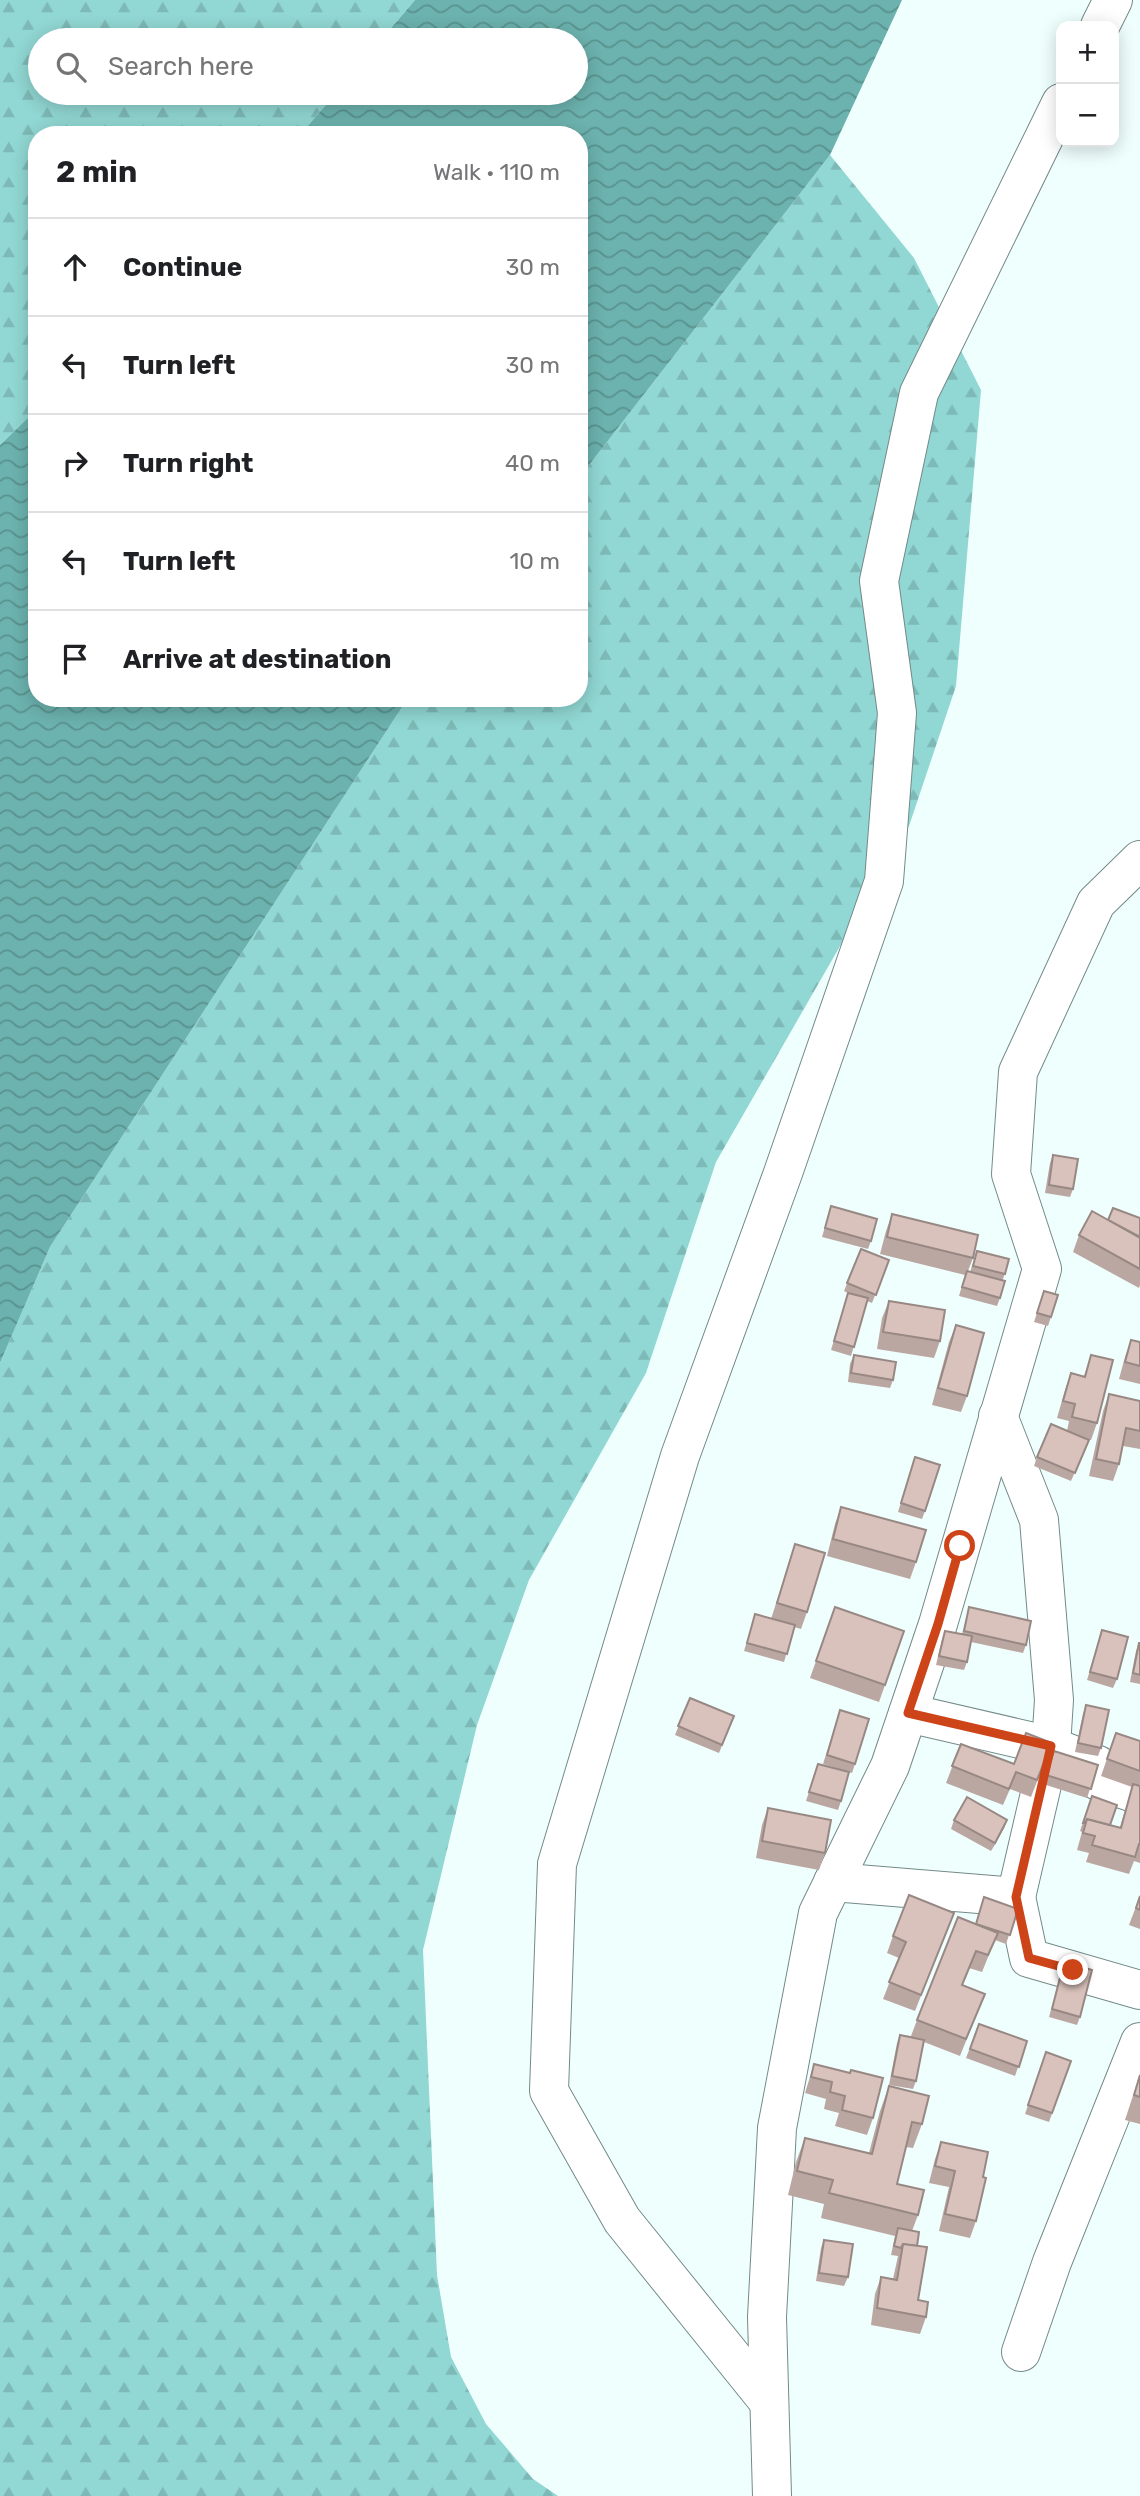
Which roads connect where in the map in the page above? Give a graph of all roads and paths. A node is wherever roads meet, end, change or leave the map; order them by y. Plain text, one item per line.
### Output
1 (1113, 0) edge
2 (1102, 21) edge
3 (1056, 113) edge
4 (1140, 860) edge
5 (998, 1416) junction
6 (908, 1713) junction
7 (1051, 1746) junction
8 (1140, 1795) edge
9 (834, 1882) junction
10 (1016, 1897) junction
11 (1140, 1990) edge
12 (1140, 2042) edge
13 (1021, 2352) dead end
14 (768, 2401) junction
15 (772, 2496) edge

1 - 2 street
3 - 14 street
4 - 5 street
5 - 6 street
5 - 7 street
6 - 7 street
6 - 9 street
7 - 8 street
7 - 10 street
9 - 10 street
9 - 14 street
10 - 11 street
12 - 13 street
14 - 15 street

